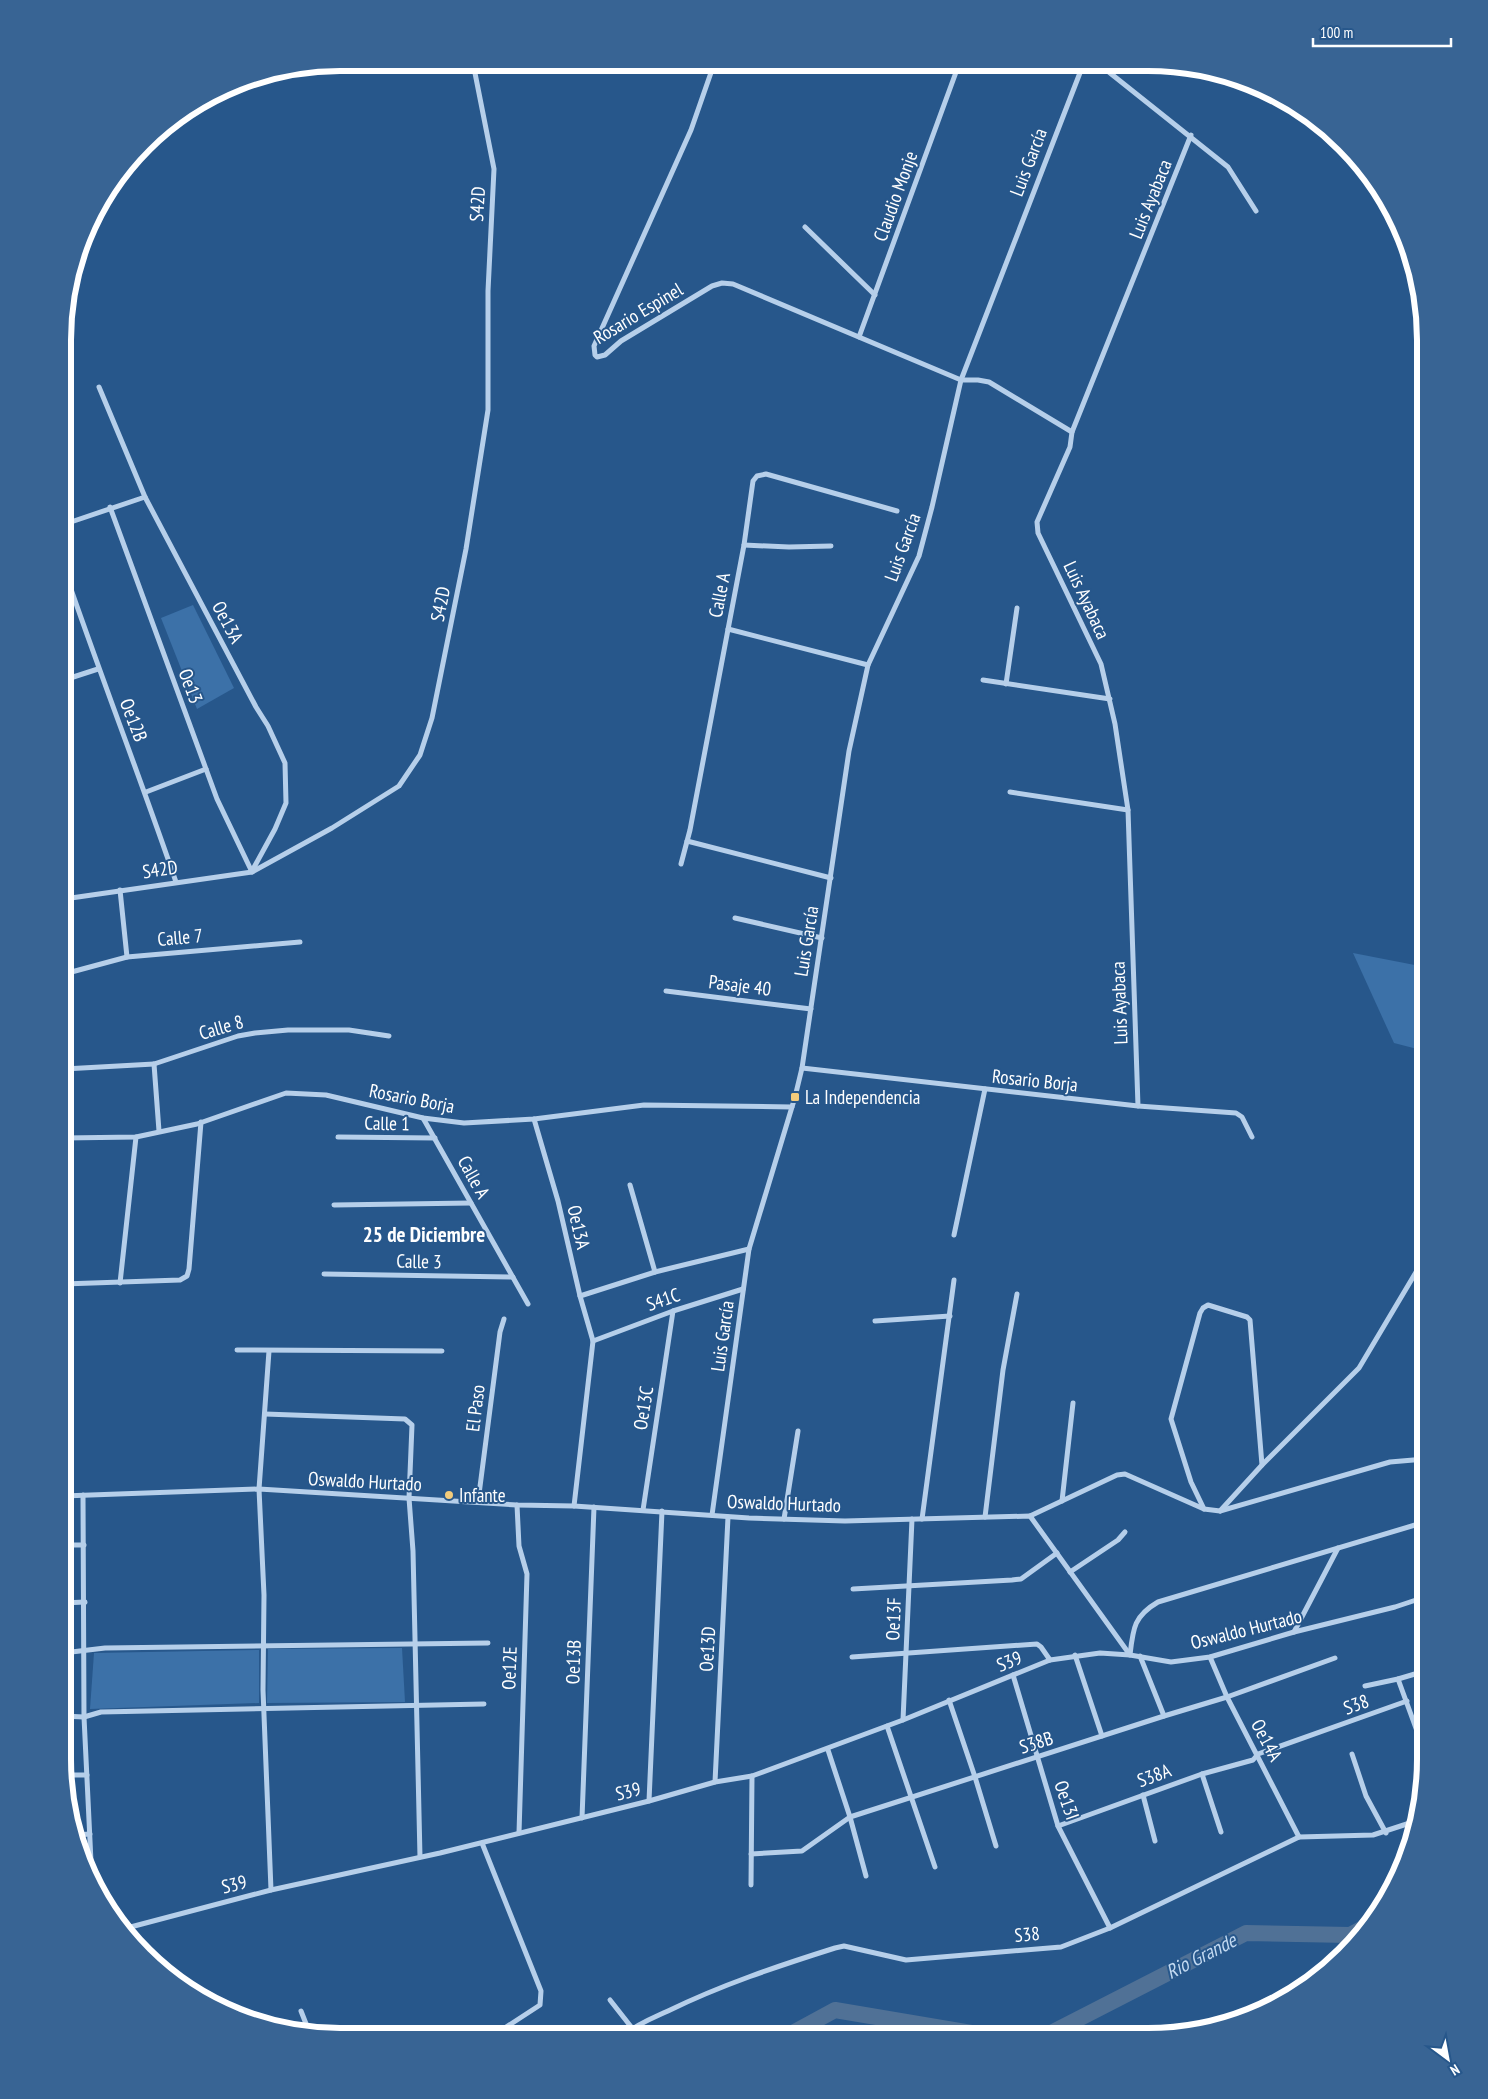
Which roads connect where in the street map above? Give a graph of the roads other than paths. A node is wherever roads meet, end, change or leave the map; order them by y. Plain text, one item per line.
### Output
1 (475, 71) edge
2 (712, 71) edge
3 (956, 71) edge
4 (1080, 71) edge
5 (1108, 71) edge
6 (1191, 135) junction
7 (1256, 212) dead end
8 (805, 228) dead end
9 (875, 294) junction
10 (859, 337) junction
11 (961, 380) junction
12 (99, 387) dead end
13 (1072, 432) junction
14 (145, 497) junction
15 (110, 507) junction
16 (897, 511) dead end
17 (71, 521) edge
18 (744, 545) junction
19 (831, 546) dead end
20 (71, 590) edge
21 (1018, 608) dead end
22 (728, 629) junction
23 (868, 665) junction
24 (98, 669) junction
25 (71, 678) edge
26 (983, 680) dead end
27 (1006, 684) junction
28 (1110, 699) junction
29 (206, 770) junction
30 (146, 792) junction
31 (1010, 792) dead end
32 (1128, 810) junction
33 (687, 841) junction
34 (681, 864) dead end
35 (252, 872) junction
36 (831, 878) junction
37 (176, 882) junction
38 (120, 890) junction
39 (71, 898) edge
40 (735, 918) dead end
41 (822, 938) junction
42 (300, 942) dead end
43 (127, 957) junction
44 (71, 972) edge
45 (666, 990) dead end
46 (811, 1009) junction
47 (389, 1036) dead end
48 (154, 1064) junction
49 (802, 1068) junction
50 (71, 1069) edge
51 (984, 1089) junction
52 (1138, 1106) junction
53 (792, 1107) junction
54 (424, 1118) junction
55 (534, 1119) junction
56 (201, 1122) junction
57 (159, 1131) junction
58 (136, 1137) junction
59 (338, 1137) dead end
60 (1252, 1137) dead end
61 (71, 1138) edge
62 (435, 1138) junction
63 (630, 1185) dead end
64 (471, 1203) junction
65 (334, 1205) dead end
66 (954, 1235) dead end
67 (748, 1249) junction
68 (1417, 1270) edge
69 (655, 1272) junction
70 (324, 1274) dead end
71 (513, 1277) junction
72 (954, 1280) dead end
73 (120, 1283) junction
74 (71, 1284) edge
75 (743, 1290) junction
76 (1018, 1294) dead end
77 (580, 1296) junction
78 (528, 1304) dead end
79 (673, 1310) junction
80 (950, 1316) junction
81 (504, 1319) dead end
82 (875, 1321) dead end
83 (593, 1341) junction
84 (238, 1350) dead end
85 (269, 1351) junction
86 (442, 1351) dead end
87 (1073, 1403) dead end
88 (265, 1414) junction
89 (798, 1431) dead end
90 (1417, 1460) edge
91 (1262, 1465) junction
92 (259, 1489) junction
93 (83, 1495) junction
94 (71, 1496) edge
95 (409, 1498) junction
96 (1062, 1501) junction
97 (478, 1502) junction
98 (516, 1505) junction
99 (574, 1506) junction
100 (594, 1507) junction
101 (1204, 1509) junction
102 (643, 1510) junction
103 (1220, 1511) junction
104 (662, 1512) junction
105 (712, 1515) junction
106 (1030, 1516) junction
107 (728, 1517) junction
108 (984, 1517) junction
109 (784, 1519) junction
110 (912, 1519) junction
111 (922, 1519) junction
112 (1417, 1524) edge
113 (1125, 1532) dead end
114 (84, 1544) junction
115 (71, 1545) edge
116 (1338, 1548) junction
117 (1057, 1553) junction
118 (1070, 1572) junction
119 (909, 1585) junction
120 (854, 1589) dead end
121 (1417, 1600) edge
122 (85, 1602) junction
123 (71, 1603) edge
124 (1294, 1632) junction
125 (488, 1643) dead end
126 (415, 1644) junction
127 (263, 1645) junction
128 (85, 1651) junction
129 (71, 1652) edge
130 (906, 1653) junction
131 (1130, 1654) junction
132 (1075, 1655) junction
133 (1140, 1656) junction
134 (852, 1657) dead end
135 (1210, 1657) junction
136 (1335, 1658) dead end
137 (1050, 1660) junction
138 (1417, 1673) edge
139 (1013, 1675) junction
140 (1398, 1679) junction
141 (1365, 1686) dead end
142 (1228, 1697) junction
143 (949, 1700) junction
144 (1407, 1702) junction
145 (484, 1704) dead end
146 (416, 1705) junction
147 (264, 1709) junction
148 (71, 1716) edge
149 (84, 1716) junction
150 (1164, 1716) junction
151 (903, 1720) junction
152 (887, 1726) junction
153 (1417, 1730) edge
154 (1102, 1736) junction
155 (828, 1750) junction
156 (1258, 1754) junction
157 (1352, 1754) dead end
158 (1036, 1757) junction
159 (1202, 1774) junction
160 (72, 1775) edge
161 (87, 1775) junction
162 (752, 1776) junction
163 (975, 1777) junction
164 (715, 1782) junction
165 (1143, 1795) junction
166 (912, 1797) junction
167 (649, 1801) junction
168 (850, 1817) junction
169 (582, 1818) junction
170 (1409, 1825) edge
171 (1058, 1826) junction
172 (519, 1832) junction
173 (1220, 1832) dead end
174 (1386, 1833) junction
175 (82, 1834) edge
176 (90, 1834) junction
177 (1299, 1837) junction
178 (1154, 1841) dead end
179 (482, 1843) junction
180 (996, 1846) dead end
181 (751, 1854) junction
182 (420, 1857) junction
183 (91, 1859) edge
184 (935, 1867) dead end
185 (866, 1876) dead end
186 (751, 1885) dead end
187 (271, 1890) junction
188 (131, 1927) edge
189 (1110, 1928) junction
190 (610, 2000) dead end
191 (300, 2010) dead end
192 (306, 2025) edge
193 (505, 2028) edge
194 (632, 2028) joint

1 - 35 street, S42D
2 - 10 street, Rosario Espinel
3 - 9 street, Claudio Monje
4 - 11 street, Luis García
5 - 6 street
6 - 7 street
6 - 13 street, Luis Ayabaca
8 - 9 street
9 - 10 street, Claudio Monje
10 - 11 street, Rosario Espinel
11 - 13 street
11 - 23 street, Luis García
12 - 14 street, Oe13A
13 - 28 street, Luis Ayabaca
14 - 15 street
14 - 35 street, Oe13A
15 - 17 street
15 - 29 street, Oe13
16 - 18 street, Calle A
18 - 19 street
18 - 22 street, Calle A
20 - 24 street, Oe12B
21 - 27 street
22 - 23 street
22 - 33 street, Calle A
23 - 36 street, Luis García
24 - 25 street
24 - 30 street, Oe12B
26 - 27 street
27 - 28 street
28 - 32 street, Luis Ayabaca
29 - 30 street
29 - 35 street, Oe13
30 - 37 street, Oe12B
31 - 32 street
32 - 52 street, Luis Ayabaca
33 - 34 street, Calle A
33 - 36 street
35 - 37 street, S42D
36 - 41 street, Luis García
37 - 38 street, S42D
38 - 39 street, S42D
38 - 43 street
40 - 41 street
41 - 46 street, Luis García
42 - 43 street, Calle 7
43 - 44 street, Calle 7
45 - 46 street, Pasaje 40
46 - 49 street, Luis García
47 - 48 street, Calle 8
48 - 50 street, Calle 8
48 - 57 street
49 - 51 street, Rosario Borja
49 - 53 street, Luis García
51 - 52 street, Rosario Borja
51 - 66 street
52 - 60 street, Rosario Borja
53 - 55 street, Rosario Borja
53 - 67 street, Luis García
54 - 55 street, Rosario Borja
54 - 56 street, Rosario Borja
54 - 62 street, Calle A
55 - 77 street, Oe13A
56 - 57 street, Rosario Borja
56 - 73 street
57 - 58 street, Rosario Borja
58 - 61 street, Rosario Borja
58 - 73 street
59 - 62 street, Calle 1
62 - 64 street, Calle A
63 - 69 street
64 - 65 street
64 - 71 street, Calle A
67 - 69 street
67 - 75 street, Luis García
68 - 91 street
69 - 77 street
70 - 71 street, Calle 3
71 - 78 street, Calle A
72 - 80 street
73 - 74 street
75 - 79 street, S41C
75 - 105 street, Luis García
76 - 108 street
77 - 83 street, Oe13A
79 - 83 street, S41C
79 - 102 street, Oe13C
80 - 82 street
80 - 111 street
81 - 97 street, El Paso
83 - 99 street
84 - 85 street
85 - 86 street
85 - 88 street
87 - 96 street
88 - 92 street
88 - 95 street
89 - 109 street
90 - 103 street
91 - 101 street
91 - 103 street
92 - 93 street, Oswaldo Hurtado
92 - 95 street, Oswaldo Hurtado
92 - 127 street
93 - 94 street, Oswaldo Hurtado
93 - 114 street
95 - 97 street, Oswaldo Hurtado
95 - 126 street
96 - 101 street
96 - 106 street
97 - 98 street, Oswaldo Hurtado
98 - 99 street, Oswaldo Hurtado
98 - 172 street, Oe12E
99 - 100 street, Oswaldo Hurtado
100 - 102 street, Oswaldo Hurtado
100 - 169 street, Oe13B
101 - 103 street
102 - 104 street, Oswaldo Hurtado
104 - 105 street, Oswaldo Hurtado
104 - 167 street
105 - 107 street, Oswaldo Hurtado
106 - 108 street, Oswaldo Hurtado
106 - 117 street
107 - 109 street, Oswaldo Hurtado
107 - 164 street, Oe13D
108 - 111 street, Oswaldo Hurtado
109 - 110 street, Oswaldo Hurtado
110 - 111 street, Oswaldo Hurtado
110 - 119 street, Oe13F
112 - 116 street
113 - 118 street
114 - 115 street
114 - 122 street
116 - 124 street
116 - 131 street
117 - 118 street
117 - 119 street
118 - 131 street
119 - 120 street
119 - 130 street, Oe13F
121 - 124 street, Oswaldo Hurtado
122 - 123 street
122 - 128 street
124 - 135 street, Oswaldo Hurtado
125 - 126 street
126 - 127 street
126 - 146 street
127 - 128 street
127 - 147 street
128 - 129 street
128 - 149 street
130 - 134 street
130 - 137 street
130 - 151 street, Oe13F
131 - 132 street, S39
131 - 133 street, Oswaldo Hurtado
132 - 137 street, S39
132 - 154 street
133 - 135 street, Oswaldo Hurtado
133 - 150 street
135 - 142 street, Oe14A
136 - 142 street, S38B
137 - 139 street, S39
138 - 140 street
139 - 143 street, S39
139 - 158 street, Oe13I
140 - 141 street
140 - 144 street
142 - 150 street, S38B
142 - 156 street, Oe14A
143 - 151 street, S39
143 - 163 street
144 - 153 street
144 - 156 street, S38
145 - 146 street
146 - 147 street
146 - 182 street
147 - 149 street
147 - 187 street
148 - 149 street
149 - 161 street
150 - 154 street, S38B
151 - 152 street, S39
152 - 155 street, S39
152 - 166 street
154 - 158 street, S38B
155 - 162 street, S39
155 - 168 street
156 - 159 street, S38A
156 - 177 street, Oe14A
157 - 174 street
158 - 163 street, S38B
158 - 171 street, Oe13I
159 - 165 street, S38A
159 - 173 street
160 - 161 street
161 - 176 street
162 - 164 street, S39
162 - 181 street
163 - 166 street, S38B
163 - 180 street
164 - 167 street, S39
165 - 171 street, S38A
165 - 178 street
166 - 168 street, S38B
166 - 184 street
167 - 169 street, S39
168 - 181 street, S38B
168 - 185 street
169 - 172 street, S39
170 - 174 street, S38
171 - 189 street, Oe13I
172 - 179 street, S39
174 - 177 street, S38
175 - 176 street
176 - 183 street
177 - 189 street, S38
179 - 182 street, S39
179 - 193 street
181 - 186 street
182 - 187 street, S39
187 - 188 street, S39
189 - 194 street, S38
190 - 194 street
191 - 192 street

